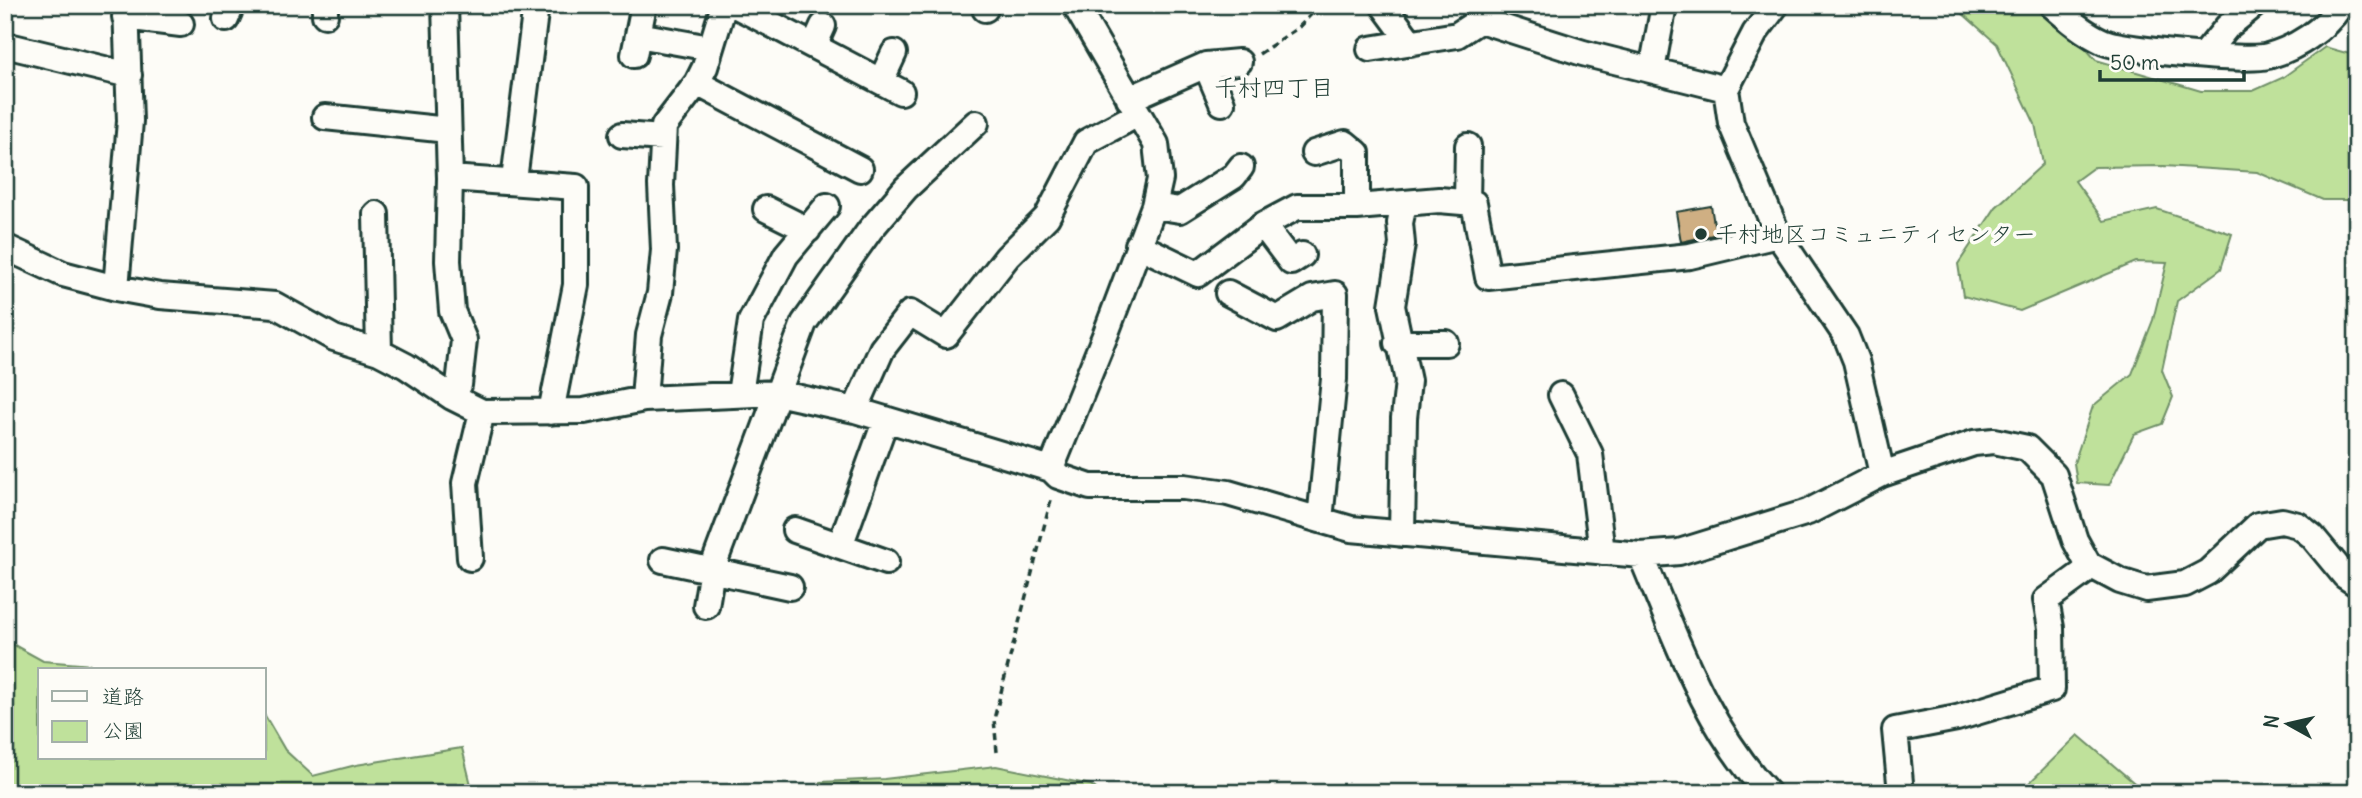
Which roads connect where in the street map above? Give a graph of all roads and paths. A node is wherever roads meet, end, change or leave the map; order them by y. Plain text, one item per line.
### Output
1 (445, 5) edge
2 (536, 5) edge
3 (644, 5) edge
4 (724, 5) edge
5 (735, 5) edge
6 (1075, 5) edge
7 (1320, 5) edge
8 (1383, 5) edge
9 (1664, 5) edge
10 (1776, 5) edge
11 (2052, 5) edge
12 (2254, 5) edge
13 (2341, 5) edge
14 (125, 11) edge
15 (181, 24) dead end
16 (1411, 43) junction
17 (5, 44) edge
18 (710, 48) junction
19 (1370, 50) dead end
20 (894, 53) dead end
21 (2205, 54) junction
22 (1239, 62) joint
23 (1206, 65) junction
24 (1652, 70) junction
25 (129, 75) junction
26 (697, 83) junction
27 (1726, 89) junction
28 (1222, 103) dead end
29 (1134, 107) junction
30 (325, 117) dead end
31 (976, 123) dead end
32 (449, 130) junction
33 (663, 138) junction
34 (622, 139) dead end
35 (1323, 145) dead end
36 (1468, 146) dead end
37 (1241, 167) dead end
38 (860, 169) dead end
39 (450, 178) junction
40 (514, 180) junction
41 (1467, 203) junction
42 (1404, 204) junction
43 (827, 206) dead end
44 (1154, 206) junction
45 (1357, 207) junction
46 (766, 209) dead end
47 (376, 214) dead end
48 (1263, 225) junction
49 (807, 230) junction
50 (1778, 235) junction
51 (1139, 245) junction
52 (5, 247) edge
53 (1303, 255) dead end
54 (116, 288) junction
55 (1228, 293) dead end
56 (1446, 342) dead end
57 (1397, 343) junction
58 (379, 352) junction
59 (777, 393) junction
60 (740, 394) junction
61 (1561, 395) dead end
62 (452, 397) junction
63 (644, 399) junction
64 (855, 411) junction
65 (481, 412) junction
66 (551, 412) junction
67 (886, 419) junction
68 (1054, 472) junction
69 (1882, 474) junction
70 (1320, 520) junction
71 (795, 530) dead end
72 (1402, 534) junction
73 (840, 546) junction
74 (1602, 552) junction
75 (1641, 555) junction
76 (470, 558) dead end
77 (663, 560) dead end
78 (886, 562) dead end
79 (2088, 564) junction
80 (712, 569) junction
81 (2357, 584) edge
82 (790, 587) dead end
83 (706, 606) dead end
84 (998, 752) dead end
85 (1768, 793) edge
86 (1901, 793) edge

1 - 32 street
2 - 40 street
3 - 18 street
4 - 18 street
5 - 20 street
6 - 29 street
7 - 22 path
8 - 16 street
9 - 24 street
10 - 27 street
11 - 21 street
12 - 21 street
13 - 21 street
14 - 15 street
14 - 25 street
16 - 19 street
16 - 24 street
17 - 25 street
18 - 26 street
22 - 23 street
23 - 28 street
23 - 29 street
24 - 27 street
25 - 54 street
26 - 33 street
26 - 38 street
27 - 50 street
29 - 44 street
29 - 64 street
30 - 32 street
31 - 59 street
32 - 39 street
33 - 34 street
33 - 63 street
35 - 45 street
36 - 41 street
37 - 44 street
39 - 40 street
39 - 62 street
40 - 66 street
41 - 42 street
41 - 50 street
42 - 45 street
42 - 57 street
43 - 49 street
44 - 51 street
45 - 48 street
46 - 49 street
47 - 58 street
48 - 51 street
48 - 53 street
49 - 60 street
50 - 69 street
51 - 68 street
52 - 54 street
54 - 58 street
55 - 70 street
56 - 57 street
57 - 72 street
58 - 62 street
59 - 60 street
59 - 64 street
59 - 80 street
60 - 63 street
61 - 74 street
62 - 65 street
63 - 66 street
64 - 67 street
65 - 66 street
65 - 76 street
67 - 68 street
67 - 73 street
68 - 70 street
68 - 84 path
69 - 75 street
69 - 79 street
70 - 72 street
71 - 73 street
72 - 74 street
73 - 78 street
74 - 75 street
75 - 85 street
77 - 80 street
79 - 81 street
79 - 86 street
80 - 82 street
80 - 83 street

